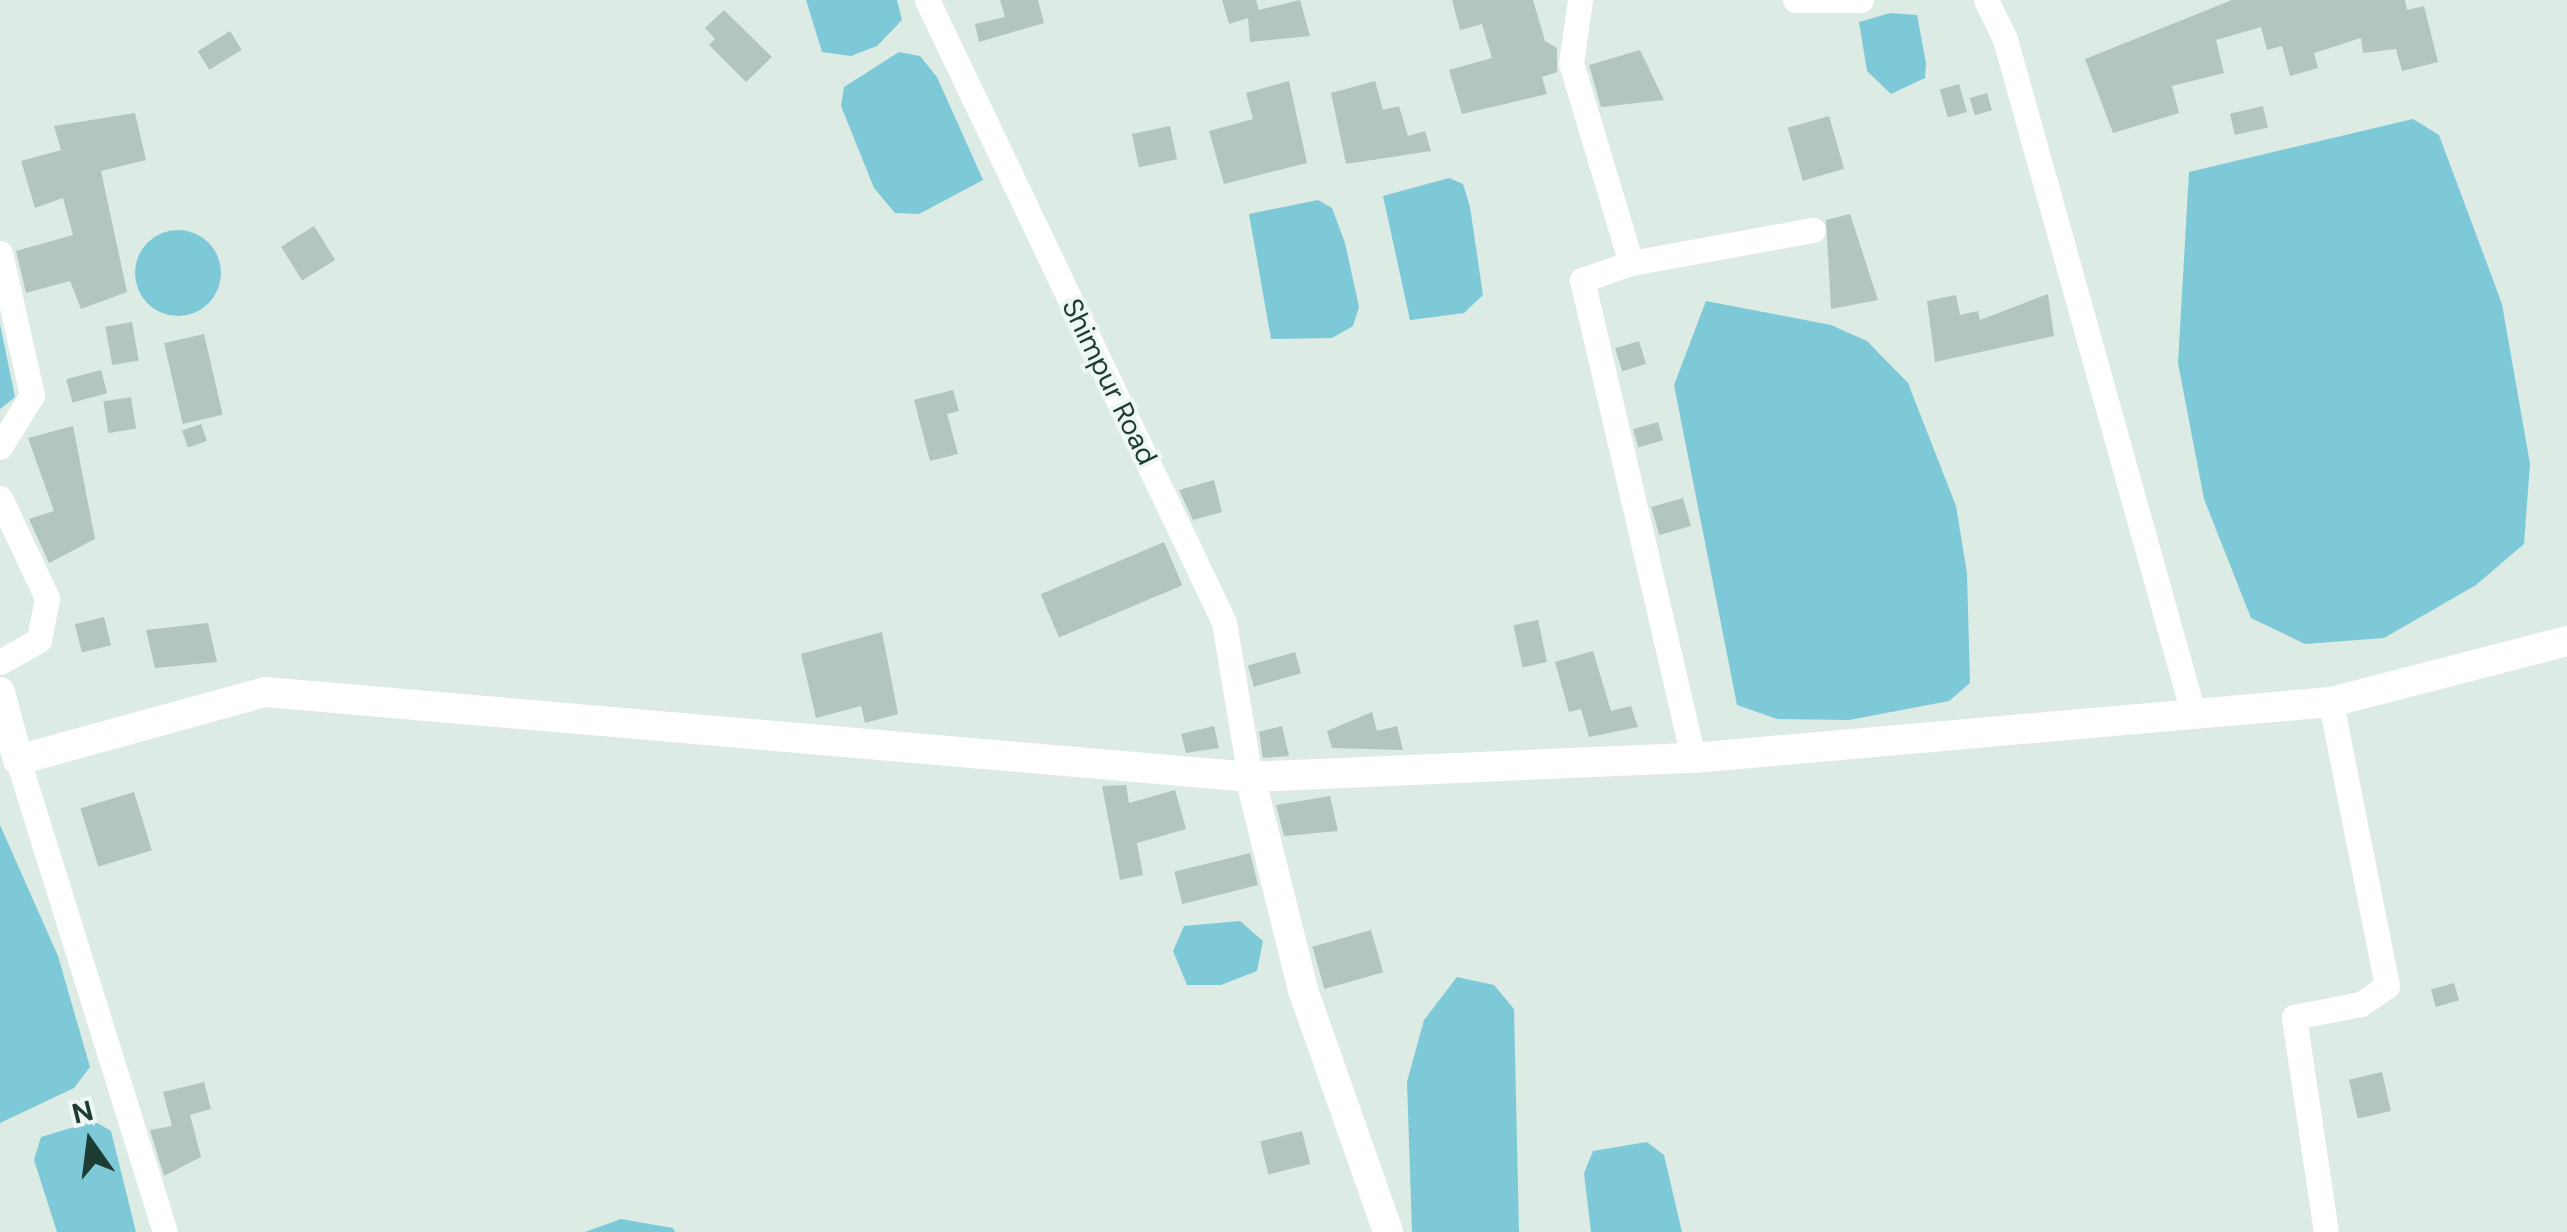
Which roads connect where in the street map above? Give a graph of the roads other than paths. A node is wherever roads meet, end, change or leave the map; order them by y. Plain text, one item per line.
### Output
1 (927, 0) edge
2 (1580, 0) edge
3 (1795, 0) edge
4 (1861, 0) edge
5 (1986, 0) edge
6 (1813, 230) dead end
7 (0, 253) edge
8 (1631, 264) junction
9 (0, 447) edge
10 (0, 498) edge
11 (2567, 642) edge
12 (0, 662) edge
13 (0, 692) edge
14 (2331, 702) junction
15 (2192, 710) junction
16 (1693, 758) junction
17 (18, 760) junction
18 (1250, 776) junction
19 (165, 1232) edge
20 (1388, 1232) edge
21 (2326, 1232) edge

1 - 18 street, Shimpur Road
2 - 8 street
3 - 4 street
5 - 15 street
6 - 8 street
7 - 9 street
8 - 16 street
10 - 12 street
11 - 14 street
13 - 17 street
14 - 15 street
14 - 21 street
15 - 16 street
16 - 18 street
17 - 18 street
17 - 19 street
18 - 20 street

